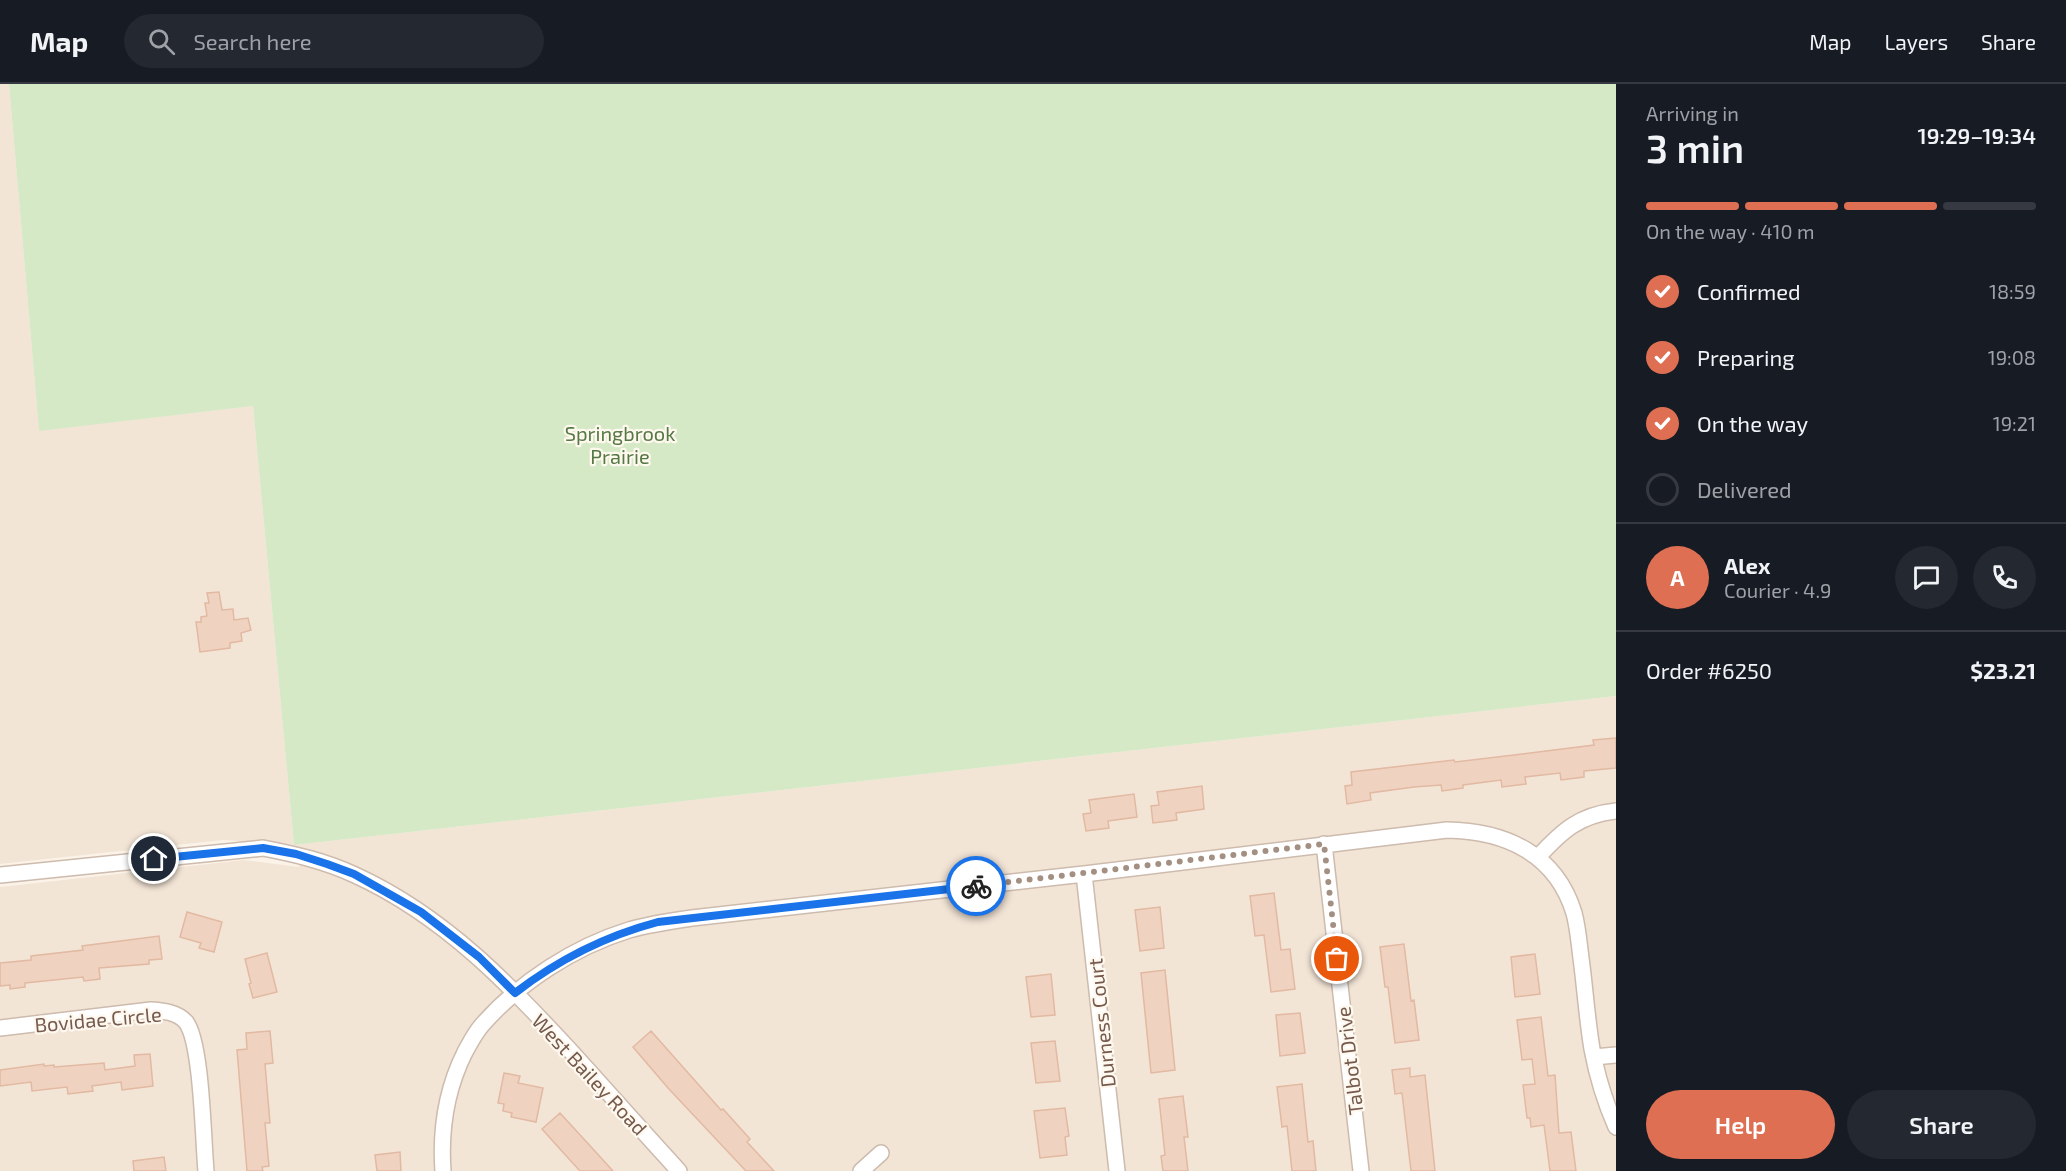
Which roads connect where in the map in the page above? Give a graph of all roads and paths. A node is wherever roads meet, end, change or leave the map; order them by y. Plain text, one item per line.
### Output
1 (1616, 811) edge
2 (1324, 844) junction
3 (1538, 857) junction
4 (1084, 874) junction
5 (0, 875) edge
6 (515, 993) junction
7 (0, 1028) edge
8 (1616, 1055) edge
9 (1594, 1058) junction
10 (1616, 1127) edge
11 (881, 1153) dead end
12 (206, 1171) edge
13 (443, 1171) edge
14 (679, 1171) edge
15 (861, 1171) edge
16 (1117, 1171) edge
17 (1361, 1171) edge

1 - 3 street
2 - 3 street
2 - 4 street
2 - 17 street, Talbot Drive
3 - 9 street
4 - 6 street
4 - 16 street, Durness Court
5 - 6 street, West Bailey Road
6 - 13 street
6 - 14 street, West Bailey Road
7 - 12 street, Bovidae Circle
8 - 9 street
9 - 10 street
11 - 15 street

